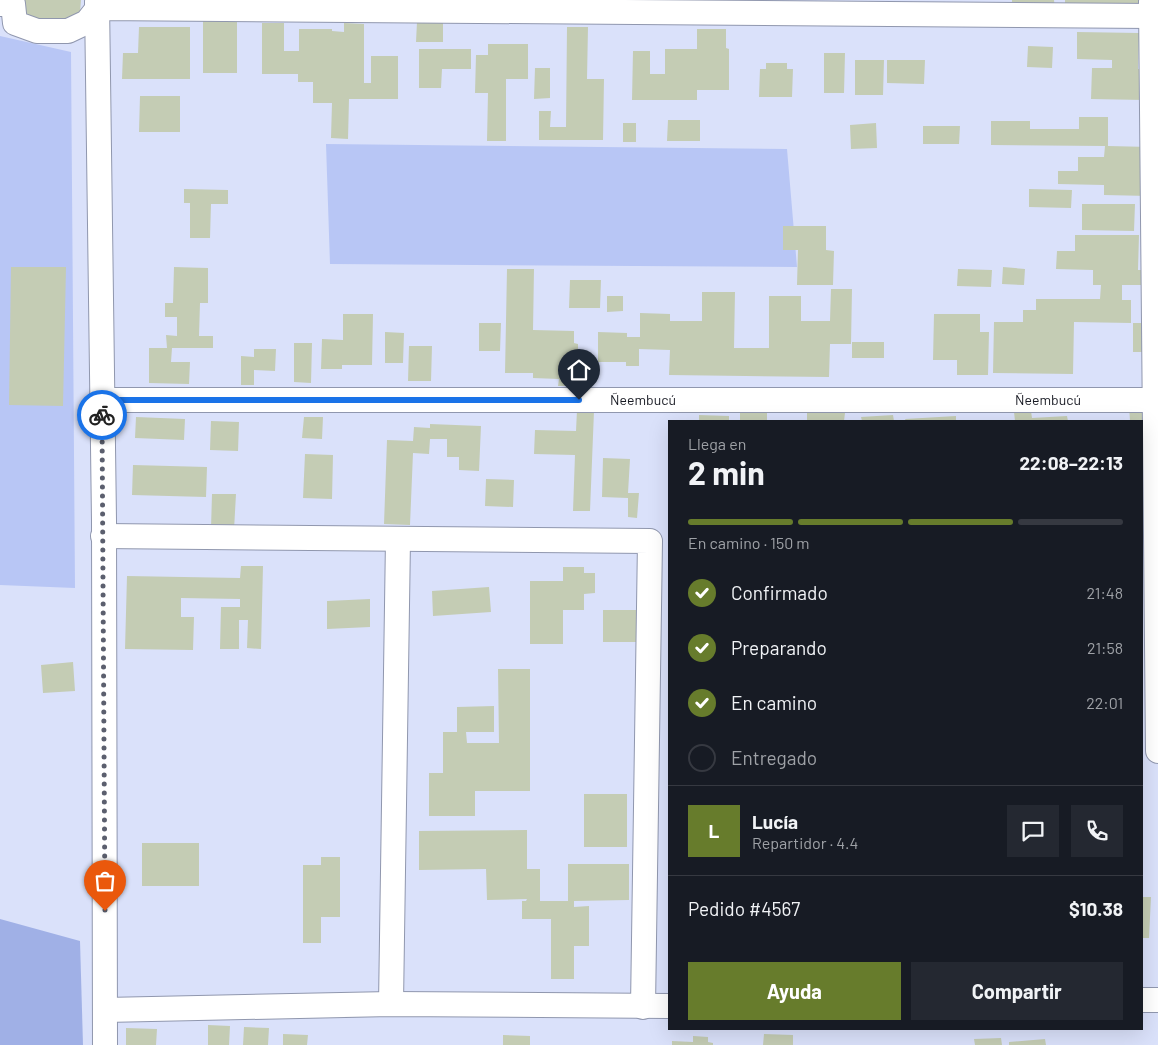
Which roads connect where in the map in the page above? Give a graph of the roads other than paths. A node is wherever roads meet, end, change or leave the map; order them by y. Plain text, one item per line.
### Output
1 (0, 4) edge
2 (97, 4) edge
3 (1152, 8) edge
4 (1156, 336) edge
5 (102, 400) junction
6 (1155, 400) junction
7 (104, 536) junction
8 (398, 539) junction
9 (1157, 556) edge
10 (1149, 670) edge
11 (658, 676) edge
12 (1158, 751) edge
13 (1143, 1000) edge
14 (1158, 1000) edge
15 (391, 1004) junction
16 (668, 1006) edge
17 (642, 1007) junction
18 (105, 1010) junction
19 (106, 1045) edge

1 - 2 street
2 - 3 street
2 - 5 street
3 - 4 street
4 - 6 street
5 - 6 street, Ñeembucú
5 - 7 street
6 - 9 street
7 - 8 street
7 - 18 street
8 - 11 street
8 - 15 street
9 - 10 street
10 - 12 street
11 - 17 street
13 - 14 street
15 - 17 street
15 - 18 street
16 - 17 street
18 - 19 street

